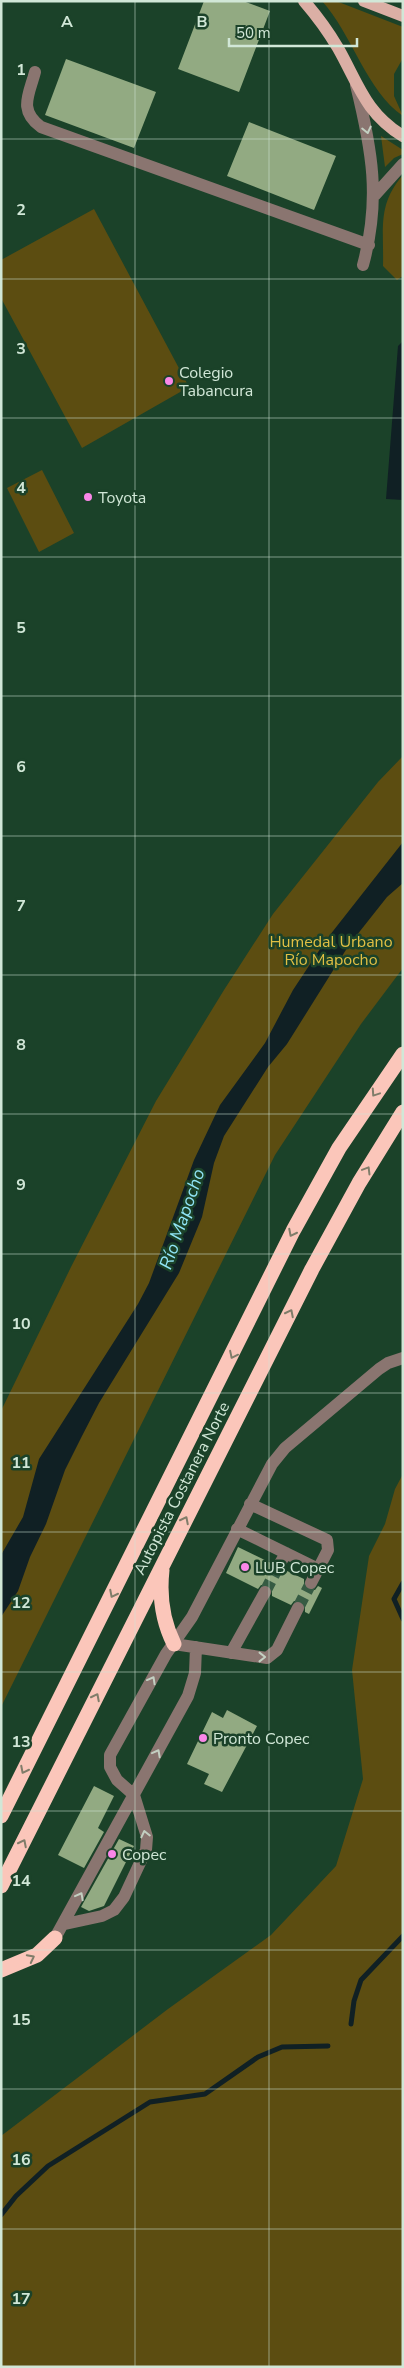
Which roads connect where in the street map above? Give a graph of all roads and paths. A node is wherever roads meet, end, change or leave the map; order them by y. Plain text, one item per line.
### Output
1 (304, 1) edge
2 (364, 1) edge
3 (403, 16) edge
4 (35, 72) dead end
5 (355, 83) junction
6 (403, 136) edge
7 (403, 164) edge
8 (375, 194) junction
9 (369, 245) junction
10 (363, 265) dead end
11 (403, 1054) edge
12 (403, 1112) edge
13 (403, 1358) edge
14 (250, 1504) junction
15 (237, 1529) junction
16 (286, 1553) junction
17 (163, 1564) junction
18 (278, 1567) tunnel mouth
19 (318, 1569) junction
20 (311, 1583) tunnel mouth
21 (264, 1592) tunnel mouth
22 (298, 1608) tunnel mouth
23 (174, 1644) junction
24 (196, 1647) junction
25 (231, 1653) junction
26 (134, 1795) junction
27 (1, 1816) edge
28 (1, 1886) edge
29 (65, 1924) junction
30 (55, 1938) joint
31 (1, 1970) edge

1 - 5 main road
2 - 3 main road
4 - 9 street
5 - 6 main road
5 -> 8 street
7 - 8 street
8 - 9 street
9 - 10 street
11 -> 27 highway, Autopista Costanera Norte
17 -> 12 highway, Autopista Costanera Norte
13 - 14 street
14 - 15 street
14 - 19 street
15 - 16 street
15 - 23 street
16 - 18 street
16 - 19 street
17 - 23 highway
28 -> 17 highway, Autopista Costanera Norte
19 - 20 street
21 - 25 street
25 -> 22 street
23 - 24 street
26 -> 23 street
24 - 25 street
26 -> 24 street
29 -> 26 street
29 -> 26 street
29 - 30 street
31 -> 30 highway

